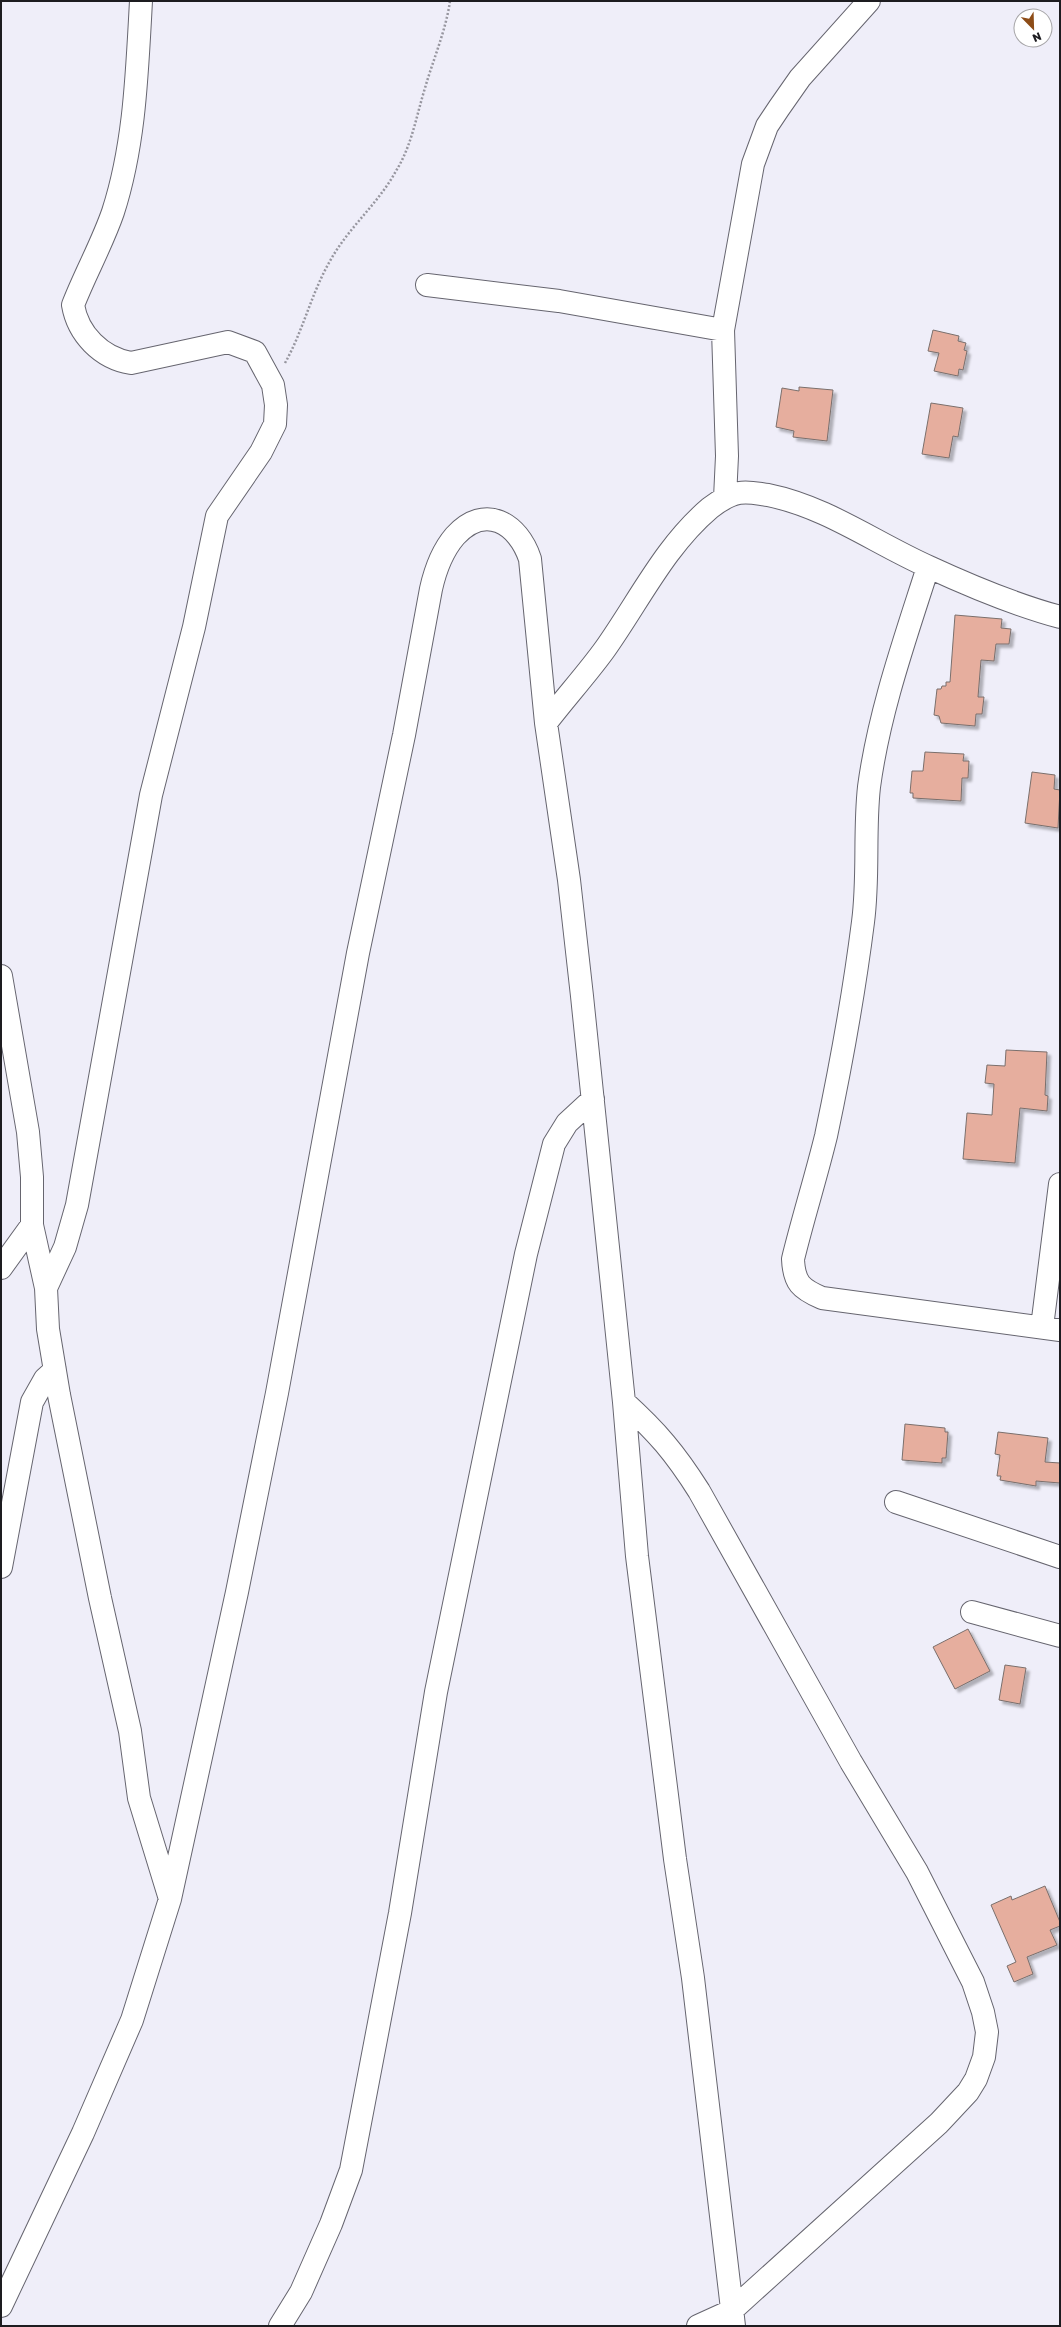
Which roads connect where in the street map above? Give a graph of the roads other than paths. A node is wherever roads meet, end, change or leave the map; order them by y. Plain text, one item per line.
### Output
1 (141, 1) edge
2 (869, 1) edge
3 (427, 285) dead end
4 (723, 330) junction
5 (725, 498) junction
6 (928, 567) junction
7 (1060, 617) edge
8 (546, 723) junction
9 (1, 976) edge
10 (593, 1099) junction
11 (1060, 1184) edge
12 (32, 1225) junction
13 (1, 1268) edge
14 (46, 1288) junction
15 (1051, 1328) edge
16 (55, 1370) junction
17 (624, 1402) junction
18 (896, 1502) dead end
19 (1060, 1557) edge
20 (1, 1567) edge
21 (972, 1612) dead end
22 (1060, 1636) edge
23 (170, 1899) junction
24 (1, 2306) edge
25 (732, 2318) edge
26 (280, 2326) edge
27 (698, 2326) edge

1 - 14 street
2 - 4 street
3 - 4 street
4 - 5 street
5 - 6 street
5 - 8 street
6 - 7 street
6 - 15 street
8 - 10 street
8 - 23 street
9 - 12 street
10 - 17 street
10 - 26 street
11 - 15 street
12 - 13 street
12 - 14 street
14 - 16 street
16 - 20 street
16 - 23 street
17 - 25 street
17 - 25 street
18 - 19 street
21 - 22 street
23 - 24 street
25 - 27 street

